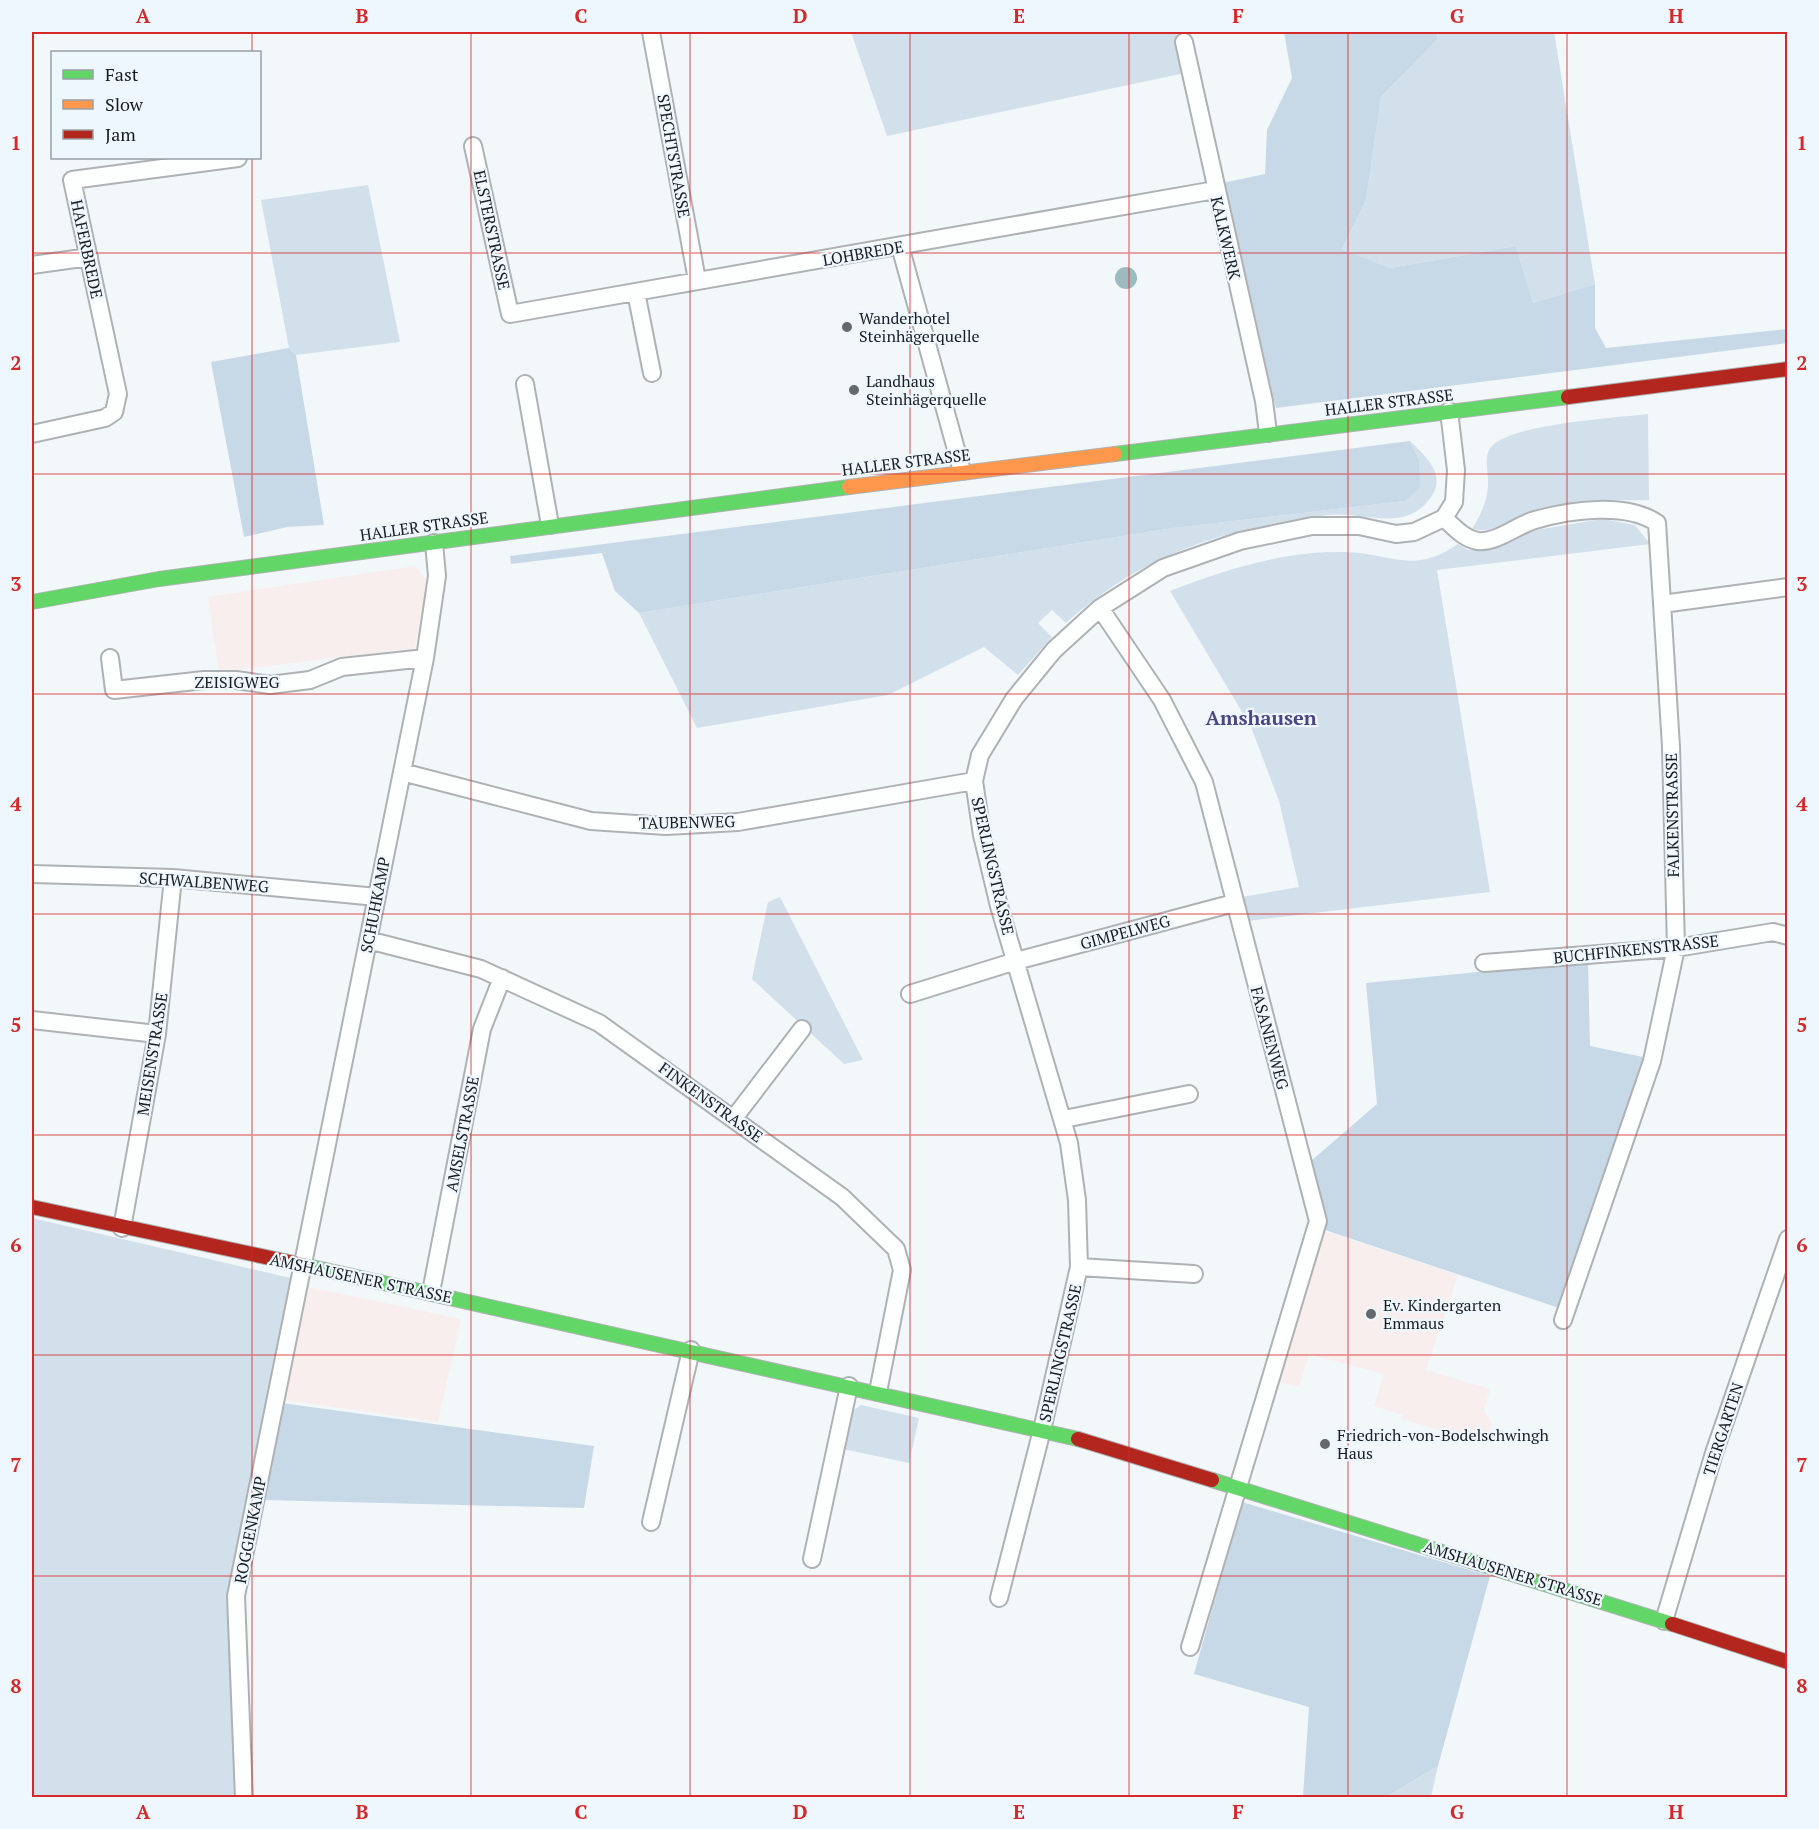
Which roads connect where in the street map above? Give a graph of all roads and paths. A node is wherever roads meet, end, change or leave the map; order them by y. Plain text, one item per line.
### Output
1 (651, 32) edge
2 (1184, 42) dead end
3 (473, 146) dead end
4 (230, 159) edge
5 (1215, 190) junction
6 (900, 246) junction
7 (89, 256) junction
8 (32, 265) edge
9 (697, 280) junction
10 (636, 292) junction
11 (510, 314) joint
12 (1788, 369) edge
13 (652, 373) dead end
14 (525, 384) dead end
15 (1449, 411) junction
16 (1268, 434) junction
17 (32, 435) edge
18 (962, 471) junction
19 (1444, 518) junction
20 (550, 525) junction
21 (434, 543) junction
22 (1788, 587) edge
23 (32, 602) edge
24 (1662, 604) junction
25 (1100, 608) junction
26 (110, 658) dead end
27 (425, 658) junction
28 (402, 772) junction
29 (974, 781) junction
30 (32, 874) edge
31 (173, 878) junction
32 (376, 897) junction
33 (1234, 903) junction
34 (1788, 936) edge
35 (368, 940) junction
36 (1676, 948) junction
37 (1016, 961) junction
38 (1484, 963) dead end
39 (502, 978) junction
40 (910, 994) dead end
41 (32, 1020) edge
42 (802, 1029) dead end
43 (157, 1034) junction
44 (1189, 1094) dead end
45 (734, 1119) junction
46 (1064, 1119) junction
47 (32, 1207) edge
48 (122, 1228) junction
49 (1788, 1239) edge
50 (303, 1266) junction
51 (1079, 1268) junction
52 (1194, 1274) dead end
53 (431, 1292) junction
54 (1563, 1320) dead end
55 (691, 1350) junction
56 (849, 1386) junction
57 (878, 1392) junction
58 (1042, 1430) junction
59 (1237, 1486) junction
60 (651, 1522) dead end
61 (812, 1559) dead end
62 (999, 1598) dead end
63 (1664, 1621) junction
64 (1190, 1647) dead end
65 (1788, 1662) edge
66 (244, 1797) edge

1 - 9 street, SPECHTSTRASSE
2 - 5 street, KALKWERK
3 - 11 street, ELSTERSTRASSE
4 - 7 street, HAFERBREDE
5 - 6 street, LOHBREDE
5 - 16 street, KALKWERK
6 - 9 street, LOHBREDE
6 - 18 street
7 - 8 street
7 - 17 street, HAFERBREDE
9 - 10 street, LOHBREDE
10 - 11 street, LOHBREDE
10 - 13 street
12 - 15 street, HALLER STRASSE
14 - 20 street
15 - 16 street, HALLER STRASSE
15 - 19 street
16 - 18 street, HALLER STRASSE
18 - 20 street, HALLER STRASSE
19 - 24 street, FALKENSTRASSE
19 - 25 street, SPERLINGSTRASSE
20 - 21 street, HALLER STRASSE
21 - 23 street, HALLER STRASSE
21 - 27 street, SCHUHKAMP
22 - 24 street
24 - 36 street, FALKENSTRASSE
25 - 29 street, SPERLINGSTRASSE
25 - 33 street, FASANENWEG
26 - 27 street, ZEISIGWEG
27 - 28 street, SCHUHKAMP
28 - 29 street, TAUBENWEG
28 - 32 street, SCHUHKAMP
29 - 37 street, SPERLINGSTRASSE
30 - 31 street, SCHWALBENWEG
31 - 32 street, SCHWALBENWEG
31 - 43 street, MEISENSTRASSE
32 - 35 street, SCHUHKAMP
33 - 37 street, GIMPELWEG
33 - 59 street, FASANENWEG
34 - 36 street, BUCHFINKENSTRASSE
35 - 39 street, FINKENSTRASSE
35 - 50 street, SCHUHKAMP
36 - 38 street, BUCHFINKENSTRASSE
36 - 54 street, FALKENSTRASSE
37 - 40 street
37 - 46 street, SPERLINGSTRASSE
39 - 45 street, FINKENSTRASSE
39 - 53 street, AMSELSTRASSE
41 - 43 street
42 - 45 street
43 - 48 street, MEISENSTRASSE
44 - 46 street
45 - 57 street, FINKENSTRASSE
46 - 51 street, SPERLINGSTRASSE
47 - 48 street, AMSHAUSENER STRASSE
48 - 50 street, AMSHAUSENER STRASSE
49 - 63 street, TIERGARTEN
50 - 53 street, AMSHAUSENER STRASSE
50 - 66 street, ROGGENKAMP
51 - 52 street
51 - 58 street, SPERLINGSTRASSE
53 - 55 street, AMSHAUSENER STRASSE
55 - 56 street, AMSHAUSENER STRASSE
55 - 60 street
56 - 57 street, AMSHAUSENER STRASSE
56 - 61 street
57 - 58 street, AMSHAUSENER STRASSE
58 - 59 street, AMSHAUSENER STRASSE
58 - 62 street
59 - 63 street, AMSHAUSENER STRASSE
59 - 64 street
63 - 65 street, AMSHAUSENER STRASSE

